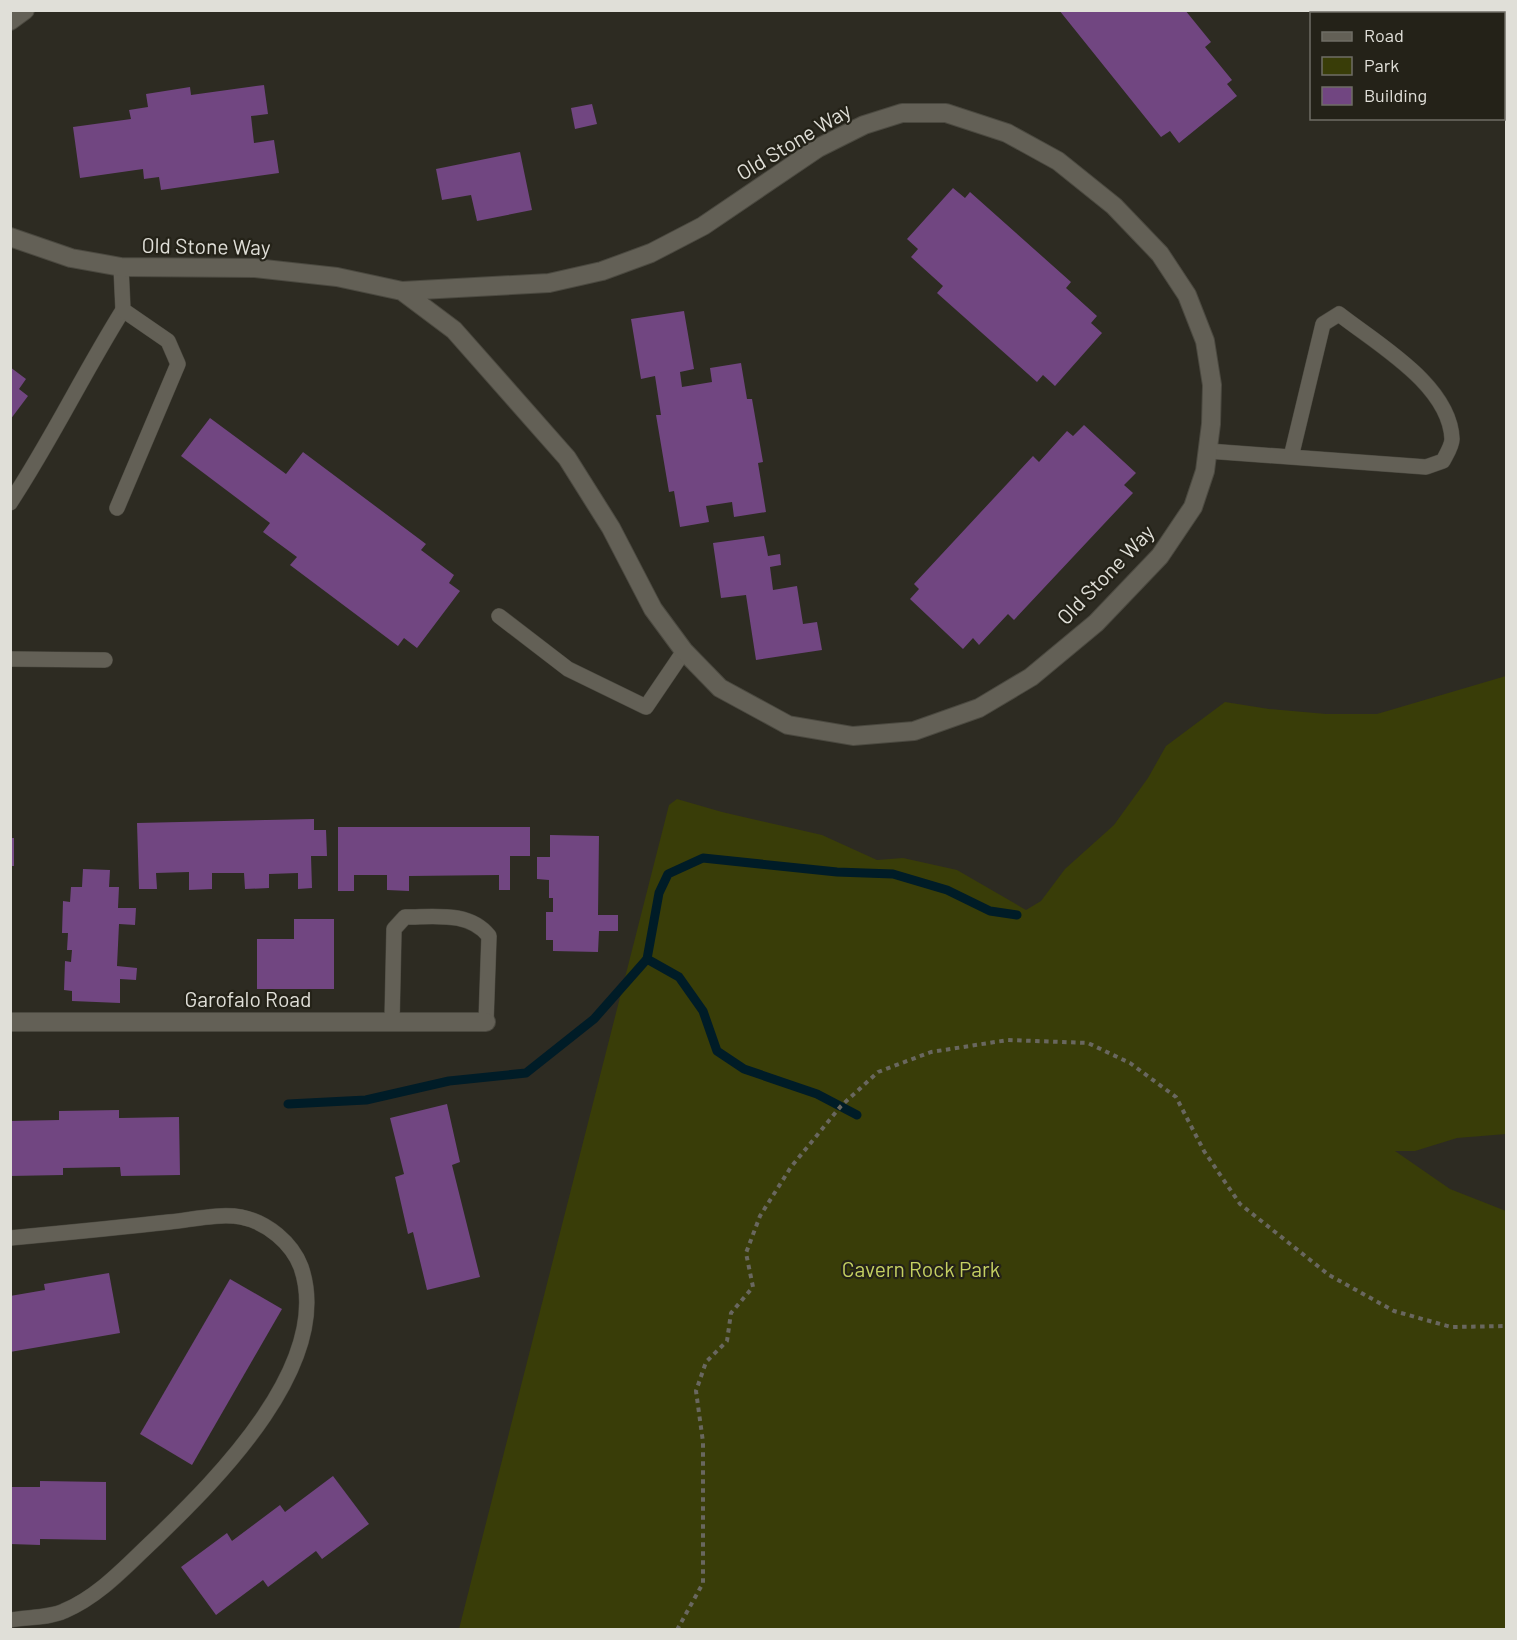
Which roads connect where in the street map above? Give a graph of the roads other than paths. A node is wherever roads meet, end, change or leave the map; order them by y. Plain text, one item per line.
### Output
1 (24, 10) edge
2 (10, 21) edge
3 (10, 237) edge
4 (121, 267) junction
5 (402, 291) junction
6 (123, 310) junction
7 (1208, 451) junction
8 (1290, 457) junction
9 (10, 503) edge
10 (117, 508) dead end
11 (499, 616) dead end
12 (684, 651) junction
13 (10, 659) edge
14 (105, 660) dead end
15 (10, 1022) edge
16 (392, 1022) junction
17 (486, 1022) joint
18 (10, 1238) edge
19 (10, 1620) edge

1 - 2 street
3 - 4 street, Old Stone Way
4 - 5 street, Old Stone Way
4 - 6 lane
5 - 7 street, Old Stone Way
5 - 12 street, Old Stone Way
6 - 9 lane
6 - 10 lane
7 - 8 lane
7 - 12 street, Old Stone Way
8 - 8 lane
11 - 12 lane
13 - 14 lane
15 - 16 street, Garofalo Road
16 - 17 street, Garofalo Road
16 - 17 lane
18 - 19 lane

